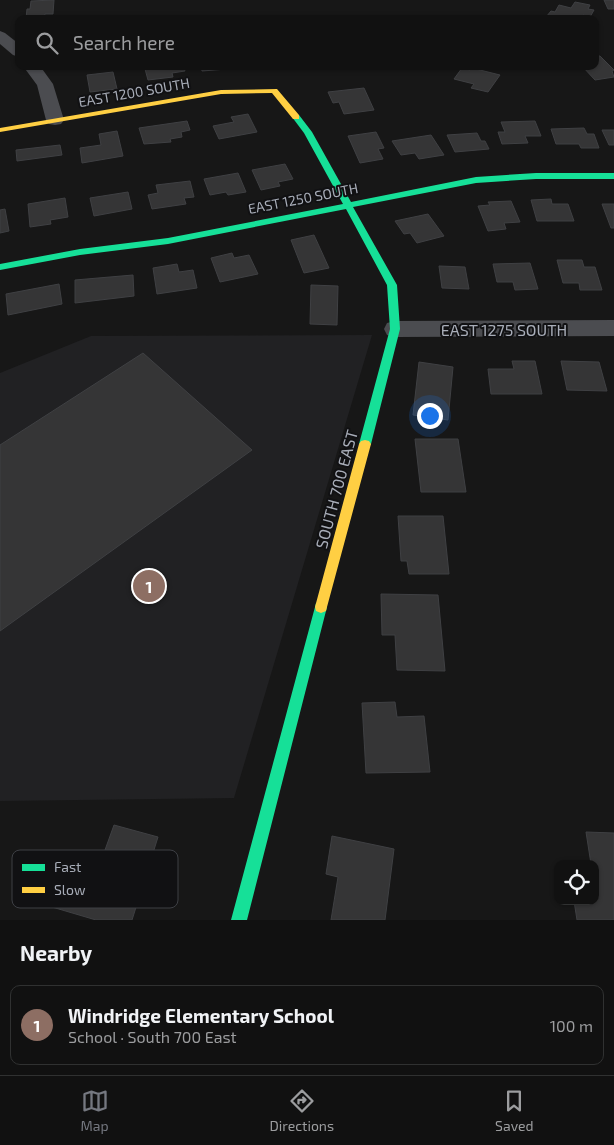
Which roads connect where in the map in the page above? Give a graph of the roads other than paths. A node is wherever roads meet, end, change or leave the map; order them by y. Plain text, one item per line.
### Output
1 (0, 36) edge
2 (15, 49) edge
3 (34, 70) edge
4 (274, 91) joint
5 (55, 120) junction
6 (0, 130) edge
7 (614, 176) edge
8 (347, 204) junction
9 (0, 267) edge
10 (614, 328) edge
11 (395, 329) junction
12 (239, 920) edge

1 - 2 street
3 - 5 street
4 - 5 street, EAST 1200 SOUTH
4 - 8 street, SOUTH 700 EAST
5 - 6 street, EAST 1200 SOUTH
7 - 8 street, EAST 1250 SOUTH
8 - 9 street, EAST 1250 SOUTH
8 - 11 street, SOUTH 700 EAST
10 - 11 street, EAST 1275 SOUTH
11 - 12 street, SOUTH 700 EAST

